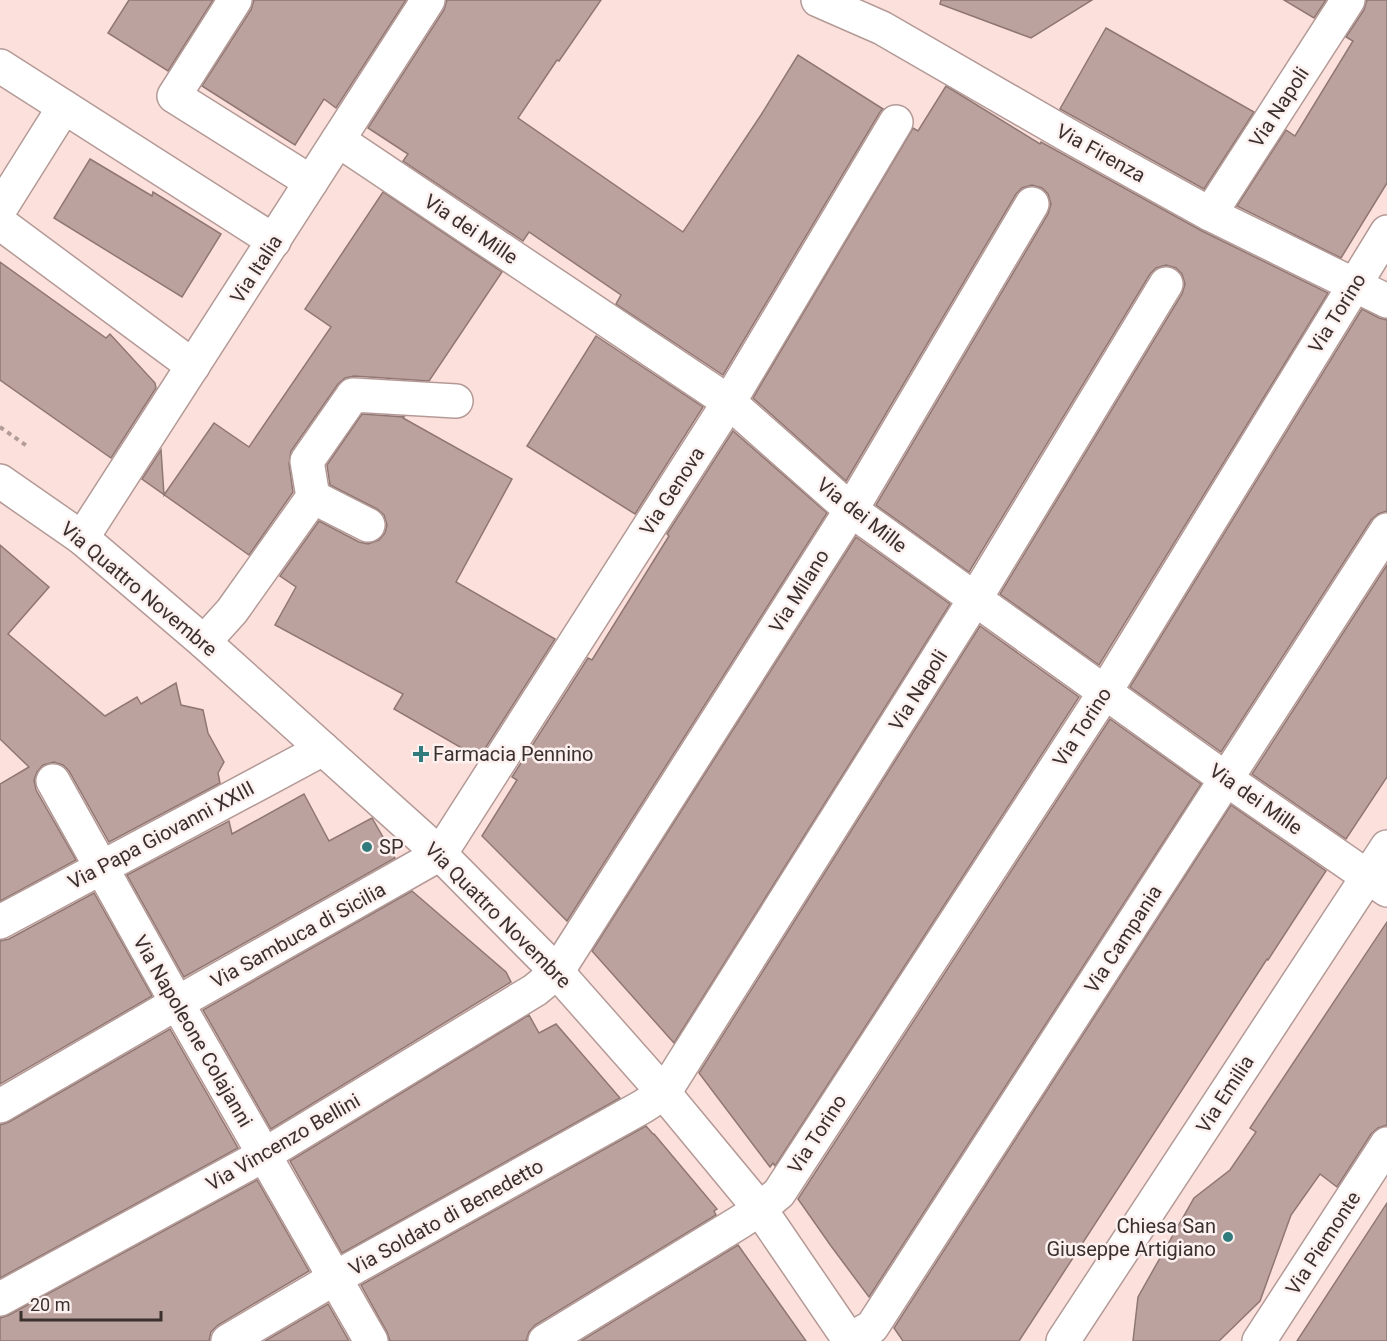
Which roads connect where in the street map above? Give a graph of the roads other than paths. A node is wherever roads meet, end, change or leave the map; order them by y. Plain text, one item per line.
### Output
1 (235, 0) edge
2 (429, 0) edge
3 (818, 0) edge
4 (1348, 0) edge
5 (0, 66) edge
6 (64, 107) junction
7 (896, 122) dead end
8 (338, 140) junction
9 (311, 182) junction
10 (1032, 204) dead end
11 (0, 209) edge
12 (1210, 214) junction
13 (0, 223) edge
14 (1387, 232) edge
15 (274, 242) junction
16 (1166, 284) dead end
17 (1354, 284) junction
18 (1387, 301) edge
19 (193, 366) junction
20 (456, 401) dead end
21 (729, 402) junction
22 (0, 481) edge
23 (313, 497) junction
24 (851, 510) junction
25 (368, 525) dead end
26 (1387, 530) edge
27 (82, 538) junction
28 (975, 599) junction
29 (204, 642) junction
30 (1105, 692) junction
31 (323, 749) junction
32 (1226, 779) junction
33 (53, 781) dead end
34 (1387, 847) edge
35 (440, 854) junction
36 (102, 868) junction
37 (1377, 883) edge
38 (0, 922) edge
39 (557, 972) junction
40 (177, 1003) junction
41 (664, 1093) junction
42 (0, 1106) edge
43 (1387, 1144) edge
44 (264, 1155) junction
45 (760, 1209) junction
46 (336, 1278) junction
47 (0, 1299) edge
48 (849, 1340) edge
49 (228, 1341) edge
50 (371, 1341) edge
51 (545, 1341) edge
52 (1063, 1341) edge
53 (1259, 1341) edge

1 - 9 street
2 - 8 street, Via Italia
3 - 12 street, Via Firenza
4 - 12 street, Via Napoli
5 - 6 street
6 - 11 street
6 - 15 street
7 - 21 street, Via Genova
8 - 9 street, Via Italia
8 - 21 street, Via dei Mille
9 - 15 street, Via Italia
10 - 24 street, Via Milano
12 - 17 street, Via Firenza
13 - 19 street
14 - 17 street, Via Torino
15 - 19 street, Via Italia
16 - 28 street, Via Napoli
17 - 18 street, Via Firenza
17 - 30 street, Via Torino
19 - 27 street, Via Italia
20 - 23 street
21 - 24 street, Via dei Mille
21 - 35 street, Via Genova
22 - 27 street, Via Quattro Novembre
23 - 25 street
23 - 29 street
24 - 28 street, Via dei Mille
24 - 39 street, Via Milano
26 - 32 street, Via Campania
27 - 29 street, Via Quattro Novembre
28 - 30 street, Via dei Mille
28 - 41 street, Via Napoli
29 - 31 street, Via Quattro Novembre
30 - 32 street, Via dei Mille
30 - 45 street, Via Torino
31 - 35 street, Via Quattro Novembre
31 - 36 street, Via Papa Giovanni XXIII
32 - 37 street, Via dei Mille
32 - 48 street, Via Campania
33 - 36 street, Via Napoleone Colajanni
34 - 37 street, Via Emilia
35 - 39 street, Via Quattro Novembre
35 - 40 street, Via Sambuca di Sicilia
36 - 38 street, Via Papa Giovanni XXIII
36 - 40 street, Via Napoleone Colajanni
37 - 52 street, Via Emilia
39 - 41 street, Via Quattro Novembre
39 - 44 street, Via Vincenzo Bellini
40 - 42 street, Via Sambuca di Sicilia
40 - 44 street, Via Napoleone Colajanni
41 - 45 street, Via Quattro Novembre
41 - 46 street, Via Soldato di Benedetto
43 - 53 street, Via Piemonte
44 - 46 street, Via Napoleone Colajanni
44 - 47 street, Via Vincenzo Bellini
45 - 48 street, Via Quattro Novembre
45 - 51 street, Via Torino
46 - 49 street, Via Soldato di Benedetto
46 - 50 street, Via Napoleone Colajanni

